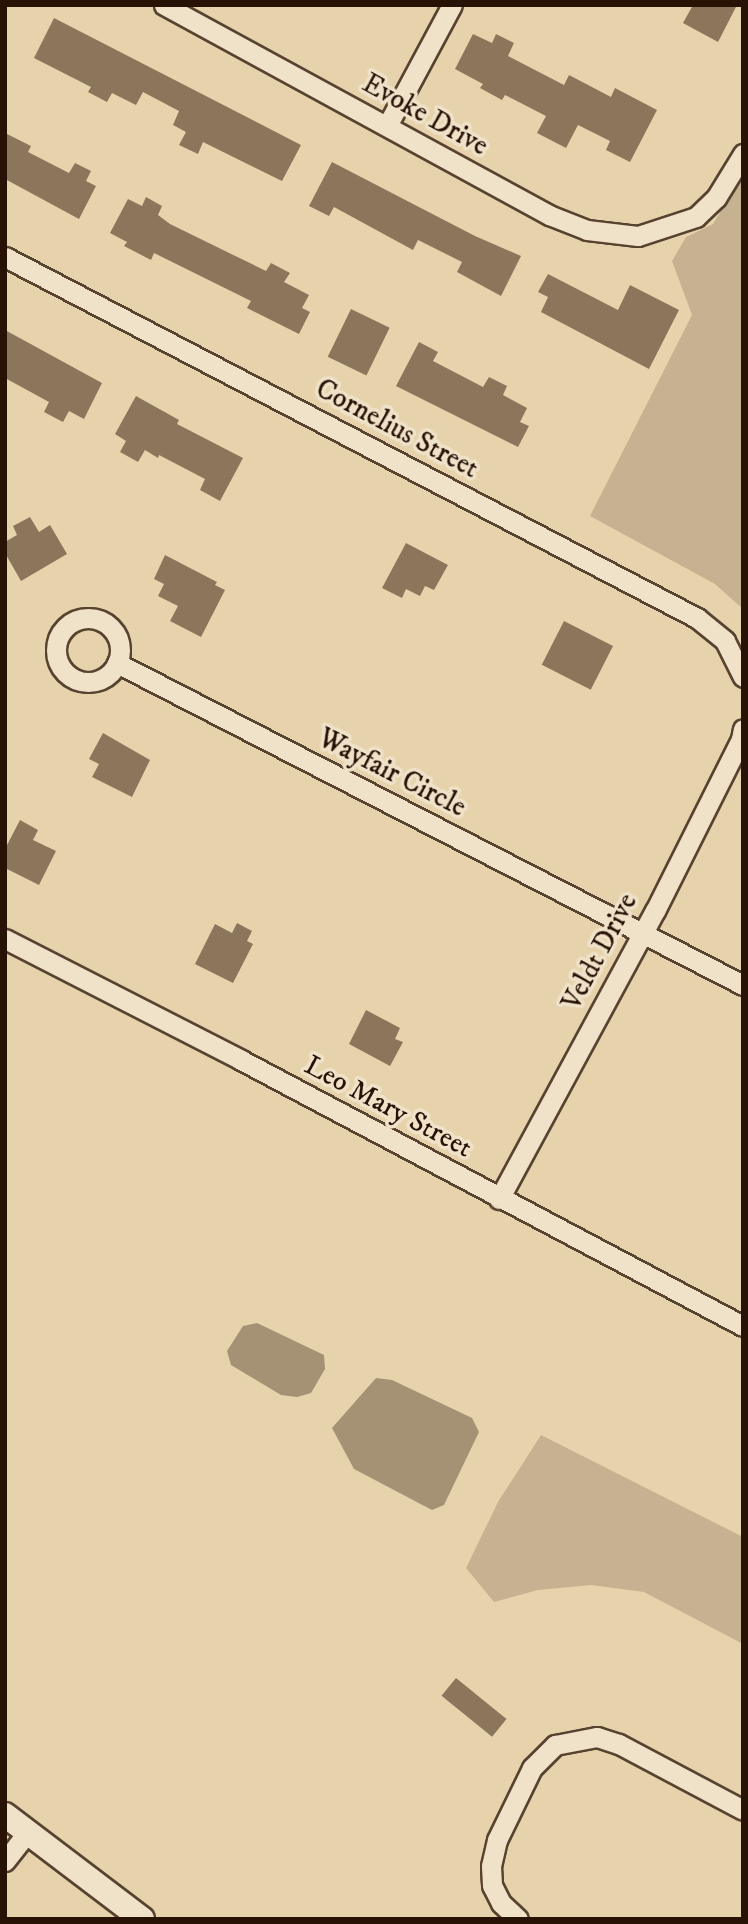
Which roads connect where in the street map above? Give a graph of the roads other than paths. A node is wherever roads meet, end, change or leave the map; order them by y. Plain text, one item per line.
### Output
1 (164, 5) edge
2 (452, 5) edge
3 (387, 126) junction
4 (743, 154) edge
5 (5, 257) edge
6 (117, 663) dead end
7 (742, 676) edge
8 (743, 729) edge
9 (642, 934) junction
10 (5, 939) edge
11 (743, 985) edge
12 (499, 1199) junction
13 (743, 1326) edge
14 (743, 1810) edge
15 (5, 1815) edge
16 (28, 1832) junction
17 (5, 1861) edge
18 (142, 1919) edge
19 (518, 1919) edge

1 - 3 street, Evoke Drive
2 - 3 street
3 - 4 street, Evoke Drive
5 - 7 street, Cornelius Street
6 - 9 street, Wayfair Circle
8 - 9 street, Veldt Drive
9 - 11 street, Wayfair Circle
9 - 12 street, Veldt Drive
10 - 12 street, Leo Mary Street
12 - 13 street, Leo Mary Street
14 - 19 street
15 - 16 street
16 - 17 street
16 - 18 street

